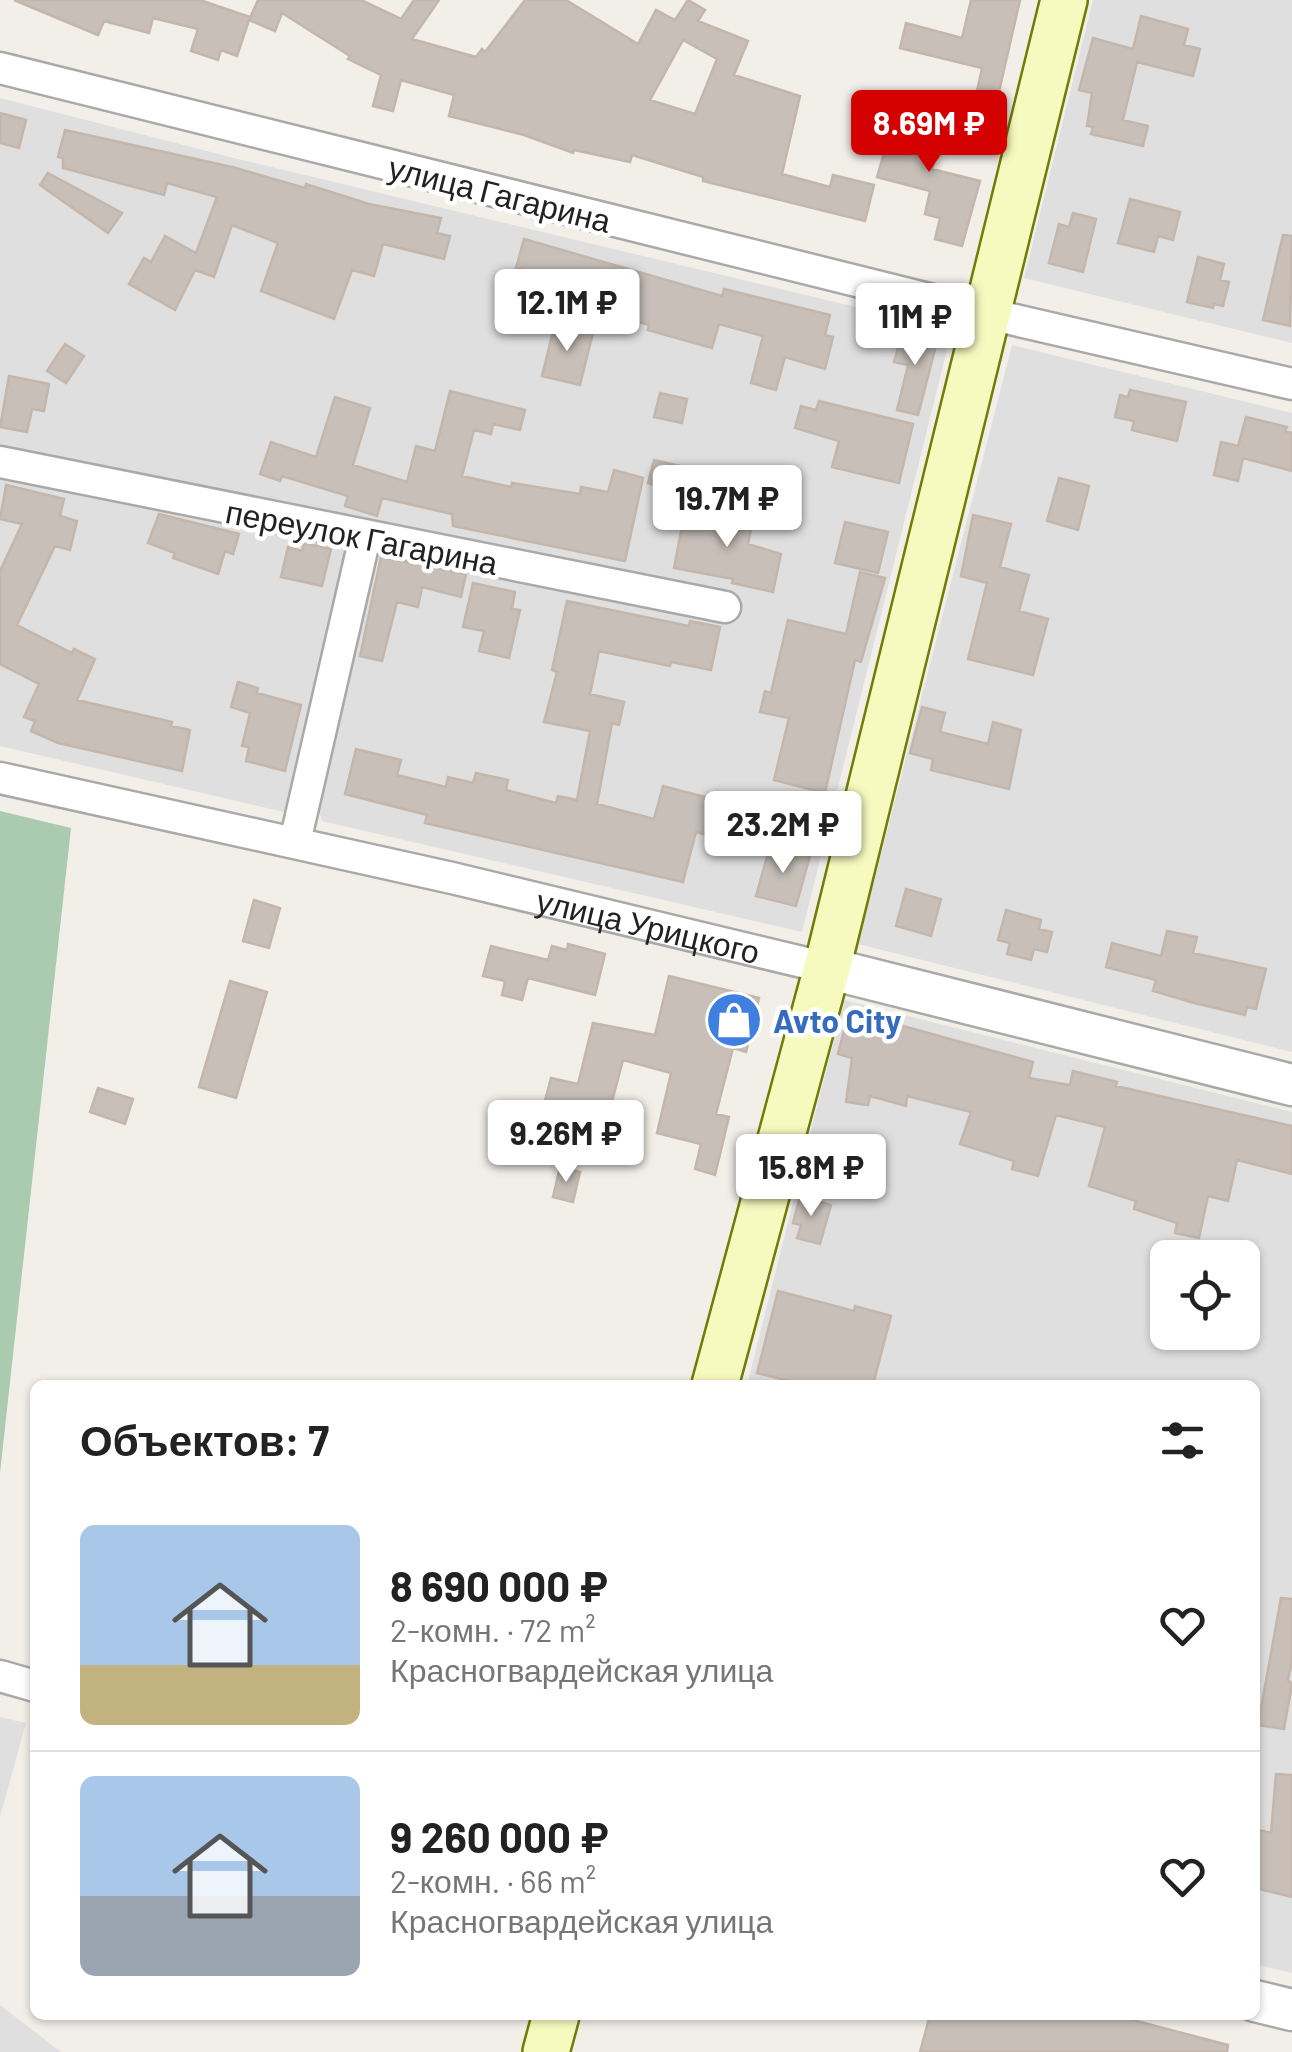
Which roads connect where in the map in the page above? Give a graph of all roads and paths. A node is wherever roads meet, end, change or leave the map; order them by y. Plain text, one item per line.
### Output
1 (1064, 0) edge
2 (0, 68) edge
3 (990, 314) junction
4 (1292, 384) edge
5 (0, 462) edge
6 (365, 537) junction
7 (725, 607) dead end
8 (0, 778) edge
9 (295, 842) junction
10 (827, 968) junction
11 (1292, 1084) edge
12 (716, 1380) edge
13 (0, 1676) edge
14 (30, 1685) edge
15 (1260, 2002) edge
16 (1292, 2010) edge
17 (555, 2020) edge
18 (546, 2052) edge

1 - 3 main road
2 - 3 street, улица Гагарина
3 - 4 street, улица Гагарина
3 - 10 main road
5 - 6 street, переулок Гагарина
6 - 7 street, переулок Гагарина
6 - 9 street
8 - 9 street, улица Урицкого
9 - 10 street, улица Урицкого
10 - 11 street, улица Урицкого
10 - 12 main road
13 - 14 street
15 - 16 street
17 - 18 main road

